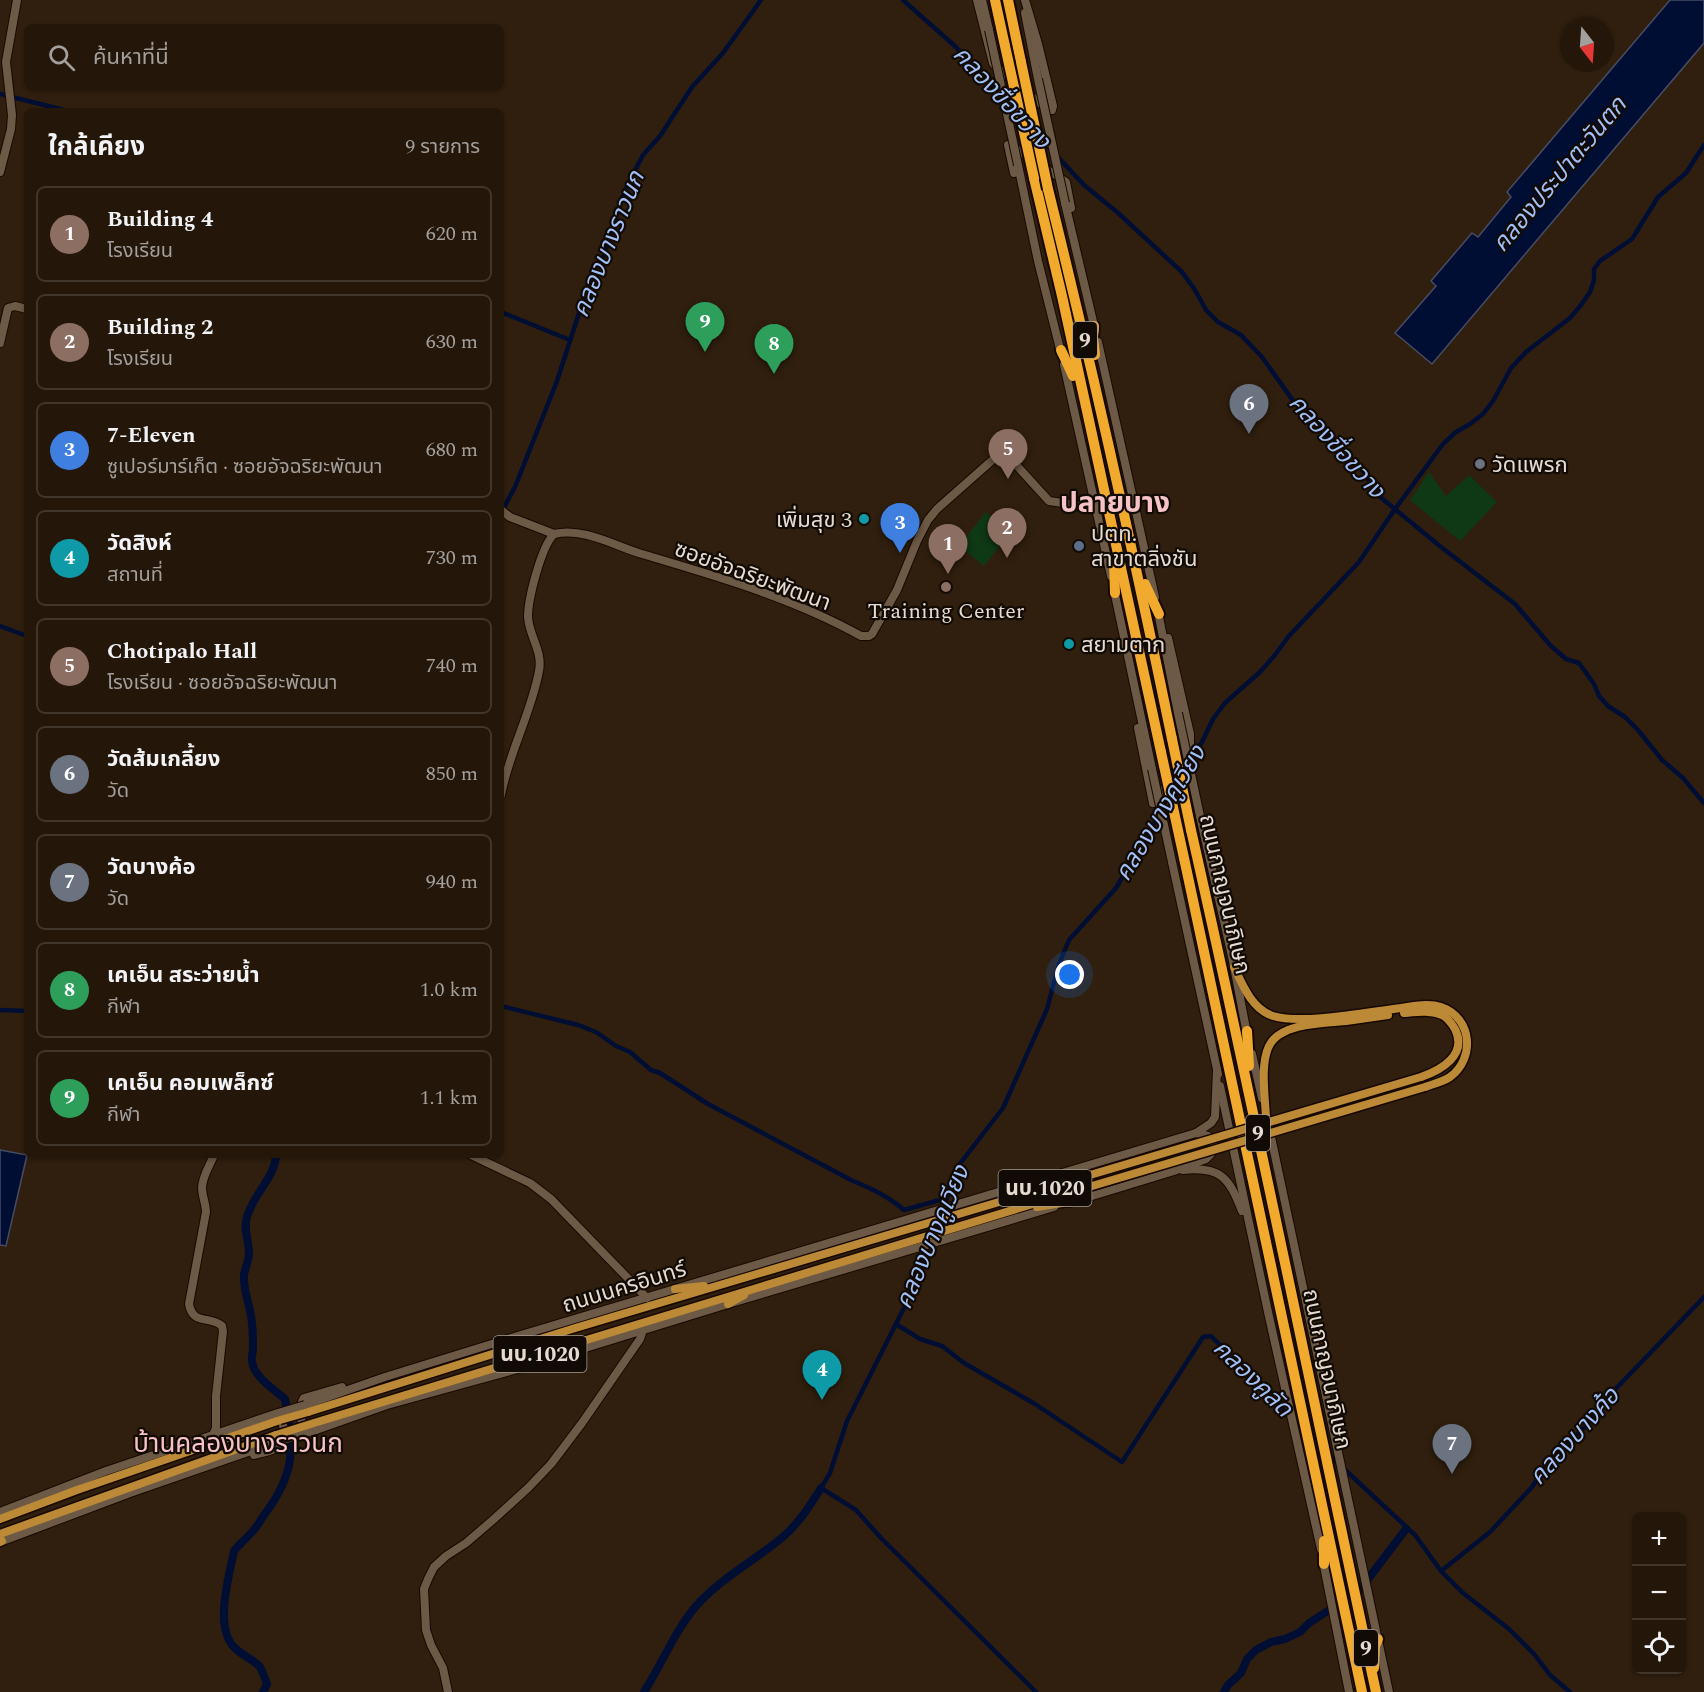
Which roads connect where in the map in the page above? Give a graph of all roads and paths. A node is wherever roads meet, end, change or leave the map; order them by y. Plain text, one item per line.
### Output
1 (17, 0) edge
2 (977, 0) edge
3 (982, 0) edge
4 (995, 0) edge
5 (1008, 0) edge
6 (1023, 0) edge
7 (0, 171) edge
8 (1036, 250) junction
9 (24, 308) edge
10 (1093, 322) junction
11 (0, 343) edge
12 (1061, 350) junction
13 (1097, 391) junction
14 (1085, 405) junction
15 (1096, 508) junction
16 (504, 512) edge
17 (1110, 519) junction
18 (554, 534) junction
19 (1135, 561) junction
20 (1115, 593) junction
21 (1159, 616) junction
22 (1133, 683) junction
23 (504, 778) edge
24 (1234, 967) junction
25 (1247, 1031) junction
26 (1217, 1070) junction
27 (1249, 1094) junction
28 (1266, 1116) junction
29 (1196, 1133) junction
30 (213, 1158) edge
31 (477, 1158) edge
32 (1174, 1171) junction
33 (1058, 1175) junction
34 (1074, 1201) junction
35 (1000, 1202) junction
36 (1004, 1213) junction
37 (1251, 1232) junction
38 (727, 1283) junction
39 (766, 1284) junction
40 (675, 1289) junction
41 (647, 1298) junction
42 (728, 1304) junction
43 (643, 1330) junction
44 (385, 1377) junction
45 (387, 1405) junction
46 (306, 1408) junction
47 (279, 1417) junction
48 (315, 1426) junction
49 (217, 1434) junction
50 (276, 1438) junction
51 (218, 1462) junction
52 (0, 1512) edge
53 (0, 1519) edge
54 (1326, 1526) junction
55 (0, 1540) edge
56 (1324, 1564) junction
57 (1378, 1640) junction
58 (1373, 1678) junction
59 (448, 1692) edge
60 (1349, 1692) edge
61 (1362, 1692) edge
62 (1376, 1692) edge
63 (1389, 1692) edge

1 - 7 main road
2 - 6 main road
3 - 8 main road, bridge
4 - 14 highway, ถนนกาญจนาภิเษก / 9, bridge
5 - 13 highway, ถนนกาญจนาภิเษก / 9, bridge
6 - 10 main road, bridge
8 - 10 main road
8 - 12 main road
9 - 11 main road
10 - 13 highway
10 - 21 main road
12 - 14 highway
12 - 15 main road
13 - 19 highway, ถนนกาญจนาภิเษก / 9
14 - 17 highway, ถนนกาญจนาภิเษก / 9
15 - 18 main road, ซอยอัจฉริยะพัฒนา
15 - 20 main road
16 - 18 main road
17 - 20 highway
17 - 54 highway, ถนนกาญจนาภิเษก / 9, bridge
18 - 23 main road
19 - 21 highway
19 - 27 highway, ถนนกาญจนาภิเษก / 9, bridge
20 - 22 main road
21 - 22 main road
21 - 24 main road, bridge
22 - 26 main road, bridge
24 - 25 main road
24 - 36 main road, ถนนนครอินทร์ / นบ.1020, bridge
25 - 27 highway
25 - 28 main road
26 - 29 main road
26 - 37 main road
27 - 58 highway, ถนนกาญจนาภิเษก / 9
28 - 35 main road, ถนนนครอินทร์ / นบ.1020, bridge
28 - 57 main road
29 - 32 main road, นบ.1020
29 - 33 main road, ถนนนครอินทร์ / นบ.1020
30 - 49 main road
31 - 41 main road
32 - 34 main road, นบ.1020
32 - 37 main road, นบ.1020
33 - 35 main road
33 - 40 main road, ถนนนครอินทร์ / นบ.1020
34 - 36 main road
34 - 42 main road, ถนนนครอินทร์ / นบ.1020
35 - 38 main road, ถนนนครอินทร์ / นบ.1020
36 - 39 main road, ถนนนครอินทร์ / นบ.1020
37 - 56 main road
38 - 40 main road
38 - 46 main road, ถนนนครอินทร์ / นบ.1020
39 - 42 main road
39 - 48 main road, ถนนนครอินทร์ / นบ.1020
40 - 41 main road, ถนนนครอินทร์ / นบ.1020
41 - 44 main road, ถนนนครอินทร์ / นบ.1020
42 - 43 main road, ถนนนครอินทร์ / นบ.1020
43 - 45 main road, ถนนนครอินทร์ / นบ.1020
43 - 59 main road
44 - 45 main road
44 - 46 main road, ถนนนครอินทร์ / นบ.1020
45 - 48 main road, ถนนนครอินทร์ / นบ.1020
46 - 47 main road, ถนนนครอินทร์ / นบ.1020, bridge
47 - 49 main road, ถนนนครอินทร์ / นบ.1020
47 - 53 main road, ถนนนครอินทร์ / นบ.1020
48 - 50 main road, ถนนนครอินทร์ / นบ.1020, bridge
49 - 51 main road
49 - 52 main road, ถนนนครอินทร์ / นบ.1020
50 - 51 main road, ถนนนครอินทร์ / นบ.1020
50 - 55 main road, ถนนนครอินทร์ / นบ.1020
51 - 55 main road, ถนนนครอินทร์ / นบ.1020
54 - 56 highway
54 - 61 highway, ถนนกาญจนาภิเษก / 9
56 - 60 main road
57 - 58 highway
57 - 63 main road
58 - 62 highway, ถนนกาญจนาภิเษก / 9

